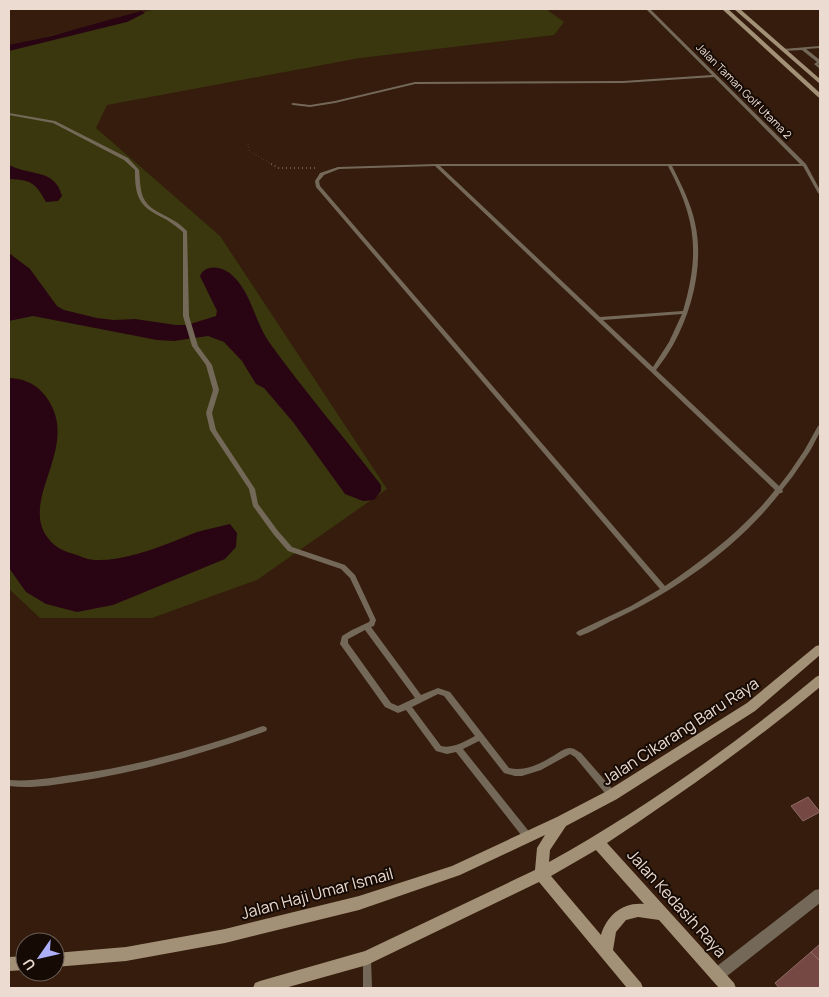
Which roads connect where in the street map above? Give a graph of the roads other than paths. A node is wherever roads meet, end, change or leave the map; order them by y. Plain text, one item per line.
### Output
1 (648, 9) edge
2 (725, 9) edge
3 (737, 9) edge
4 (820, 46) edge
5 (803, 48) junction
6 (783, 50) junction
7 (820, 62) edge
8 (820, 68) edge
9 (714, 76) junction
10 (820, 82) edge
11 (820, 96) edge
12 (294, 104) dead end
13 (9, 114) edge
14 (436, 165) junction
15 (669, 165) junction
16 (804, 165) junction
17 (820, 193) edge
18 (685, 312) junction
19 (598, 318) junction
20 (653, 371) junction
21 (820, 427) edge
22 (780, 491) junction
23 (664, 590) junction
24 (366, 626) junction
25 (580, 633) dead end
26 (820, 649) edge
27 (820, 680) edge
28 (420, 699) junction
29 (407, 706) junction
30 (264, 729) dead end
31 (480, 737) junction
32 (458, 748) junction
33 (9, 783) edge
34 (612, 795) junction
35 (576, 814) joint
36 (562, 821) junction
37 (528, 837) junction
38 (598, 842) junction
39 (541, 874) junction
40 (820, 895) edge
41 (662, 915) junction
42 (606, 953) junction
43 (367, 958) junction
44 (65, 959) edge
45 (717, 975) junction
46 (260, 988) edge
47 (368, 988) edge
48 (636, 988) edge
49 (729, 988) edge

1 - 9 lane, Jalan Taman Golf Utama 2
2 - 11 main road
3 - 6 main road
4 - 5 lane
5 - 6 lane
5 - 7 lane
6 - 10 main road
7 - 8 lane
9 - 12 lane
9 - 16 lane, Jalan Taman Golf Utama 2
13 - 24 lane
14 - 15 lane
14 - 19 lane
14 - 23 lane
15 - 16 lane
15 - 18 lane
16 - 17 lane, Jalan Taman Golf Utama 2
18 - 19 lane
18 - 20 lane
19 - 20 lane
20 - 22 lane
21 - 22 lane
22 - 23 lane
23 - 25 lane
24 - 28 lane
24 - 29 lane
26 - 34 main road, Jalan Cikarang Baru Raya
27 - 38 main road
28 - 29 lane
28 - 31 lane
29 - 32 lane
30 - 33 lane
31 - 32 lane
31 - 34 lane
32 - 37 lane
34 - 35 main road, Jalan Cikarang Baru Raya
35 - 36 main road, Jalan Haji Umar Ismail
36 - 37 main road, Jalan Haji Umar Ismail
36 - 39 main road
37 - 44 main road, Jalan Haji Umar Ismail
38 - 39 main road
38 - 41 main road, Jalan Kedasih Raya
39 - 42 main road
39 - 43 main road
40 - 45 street
41 - 42 main road
41 - 45 main road, Jalan Kedasih Raya
42 - 48 main road
43 - 46 main road
43 - 47 lane
45 - 49 main road, Jalan Kedasih Raya

